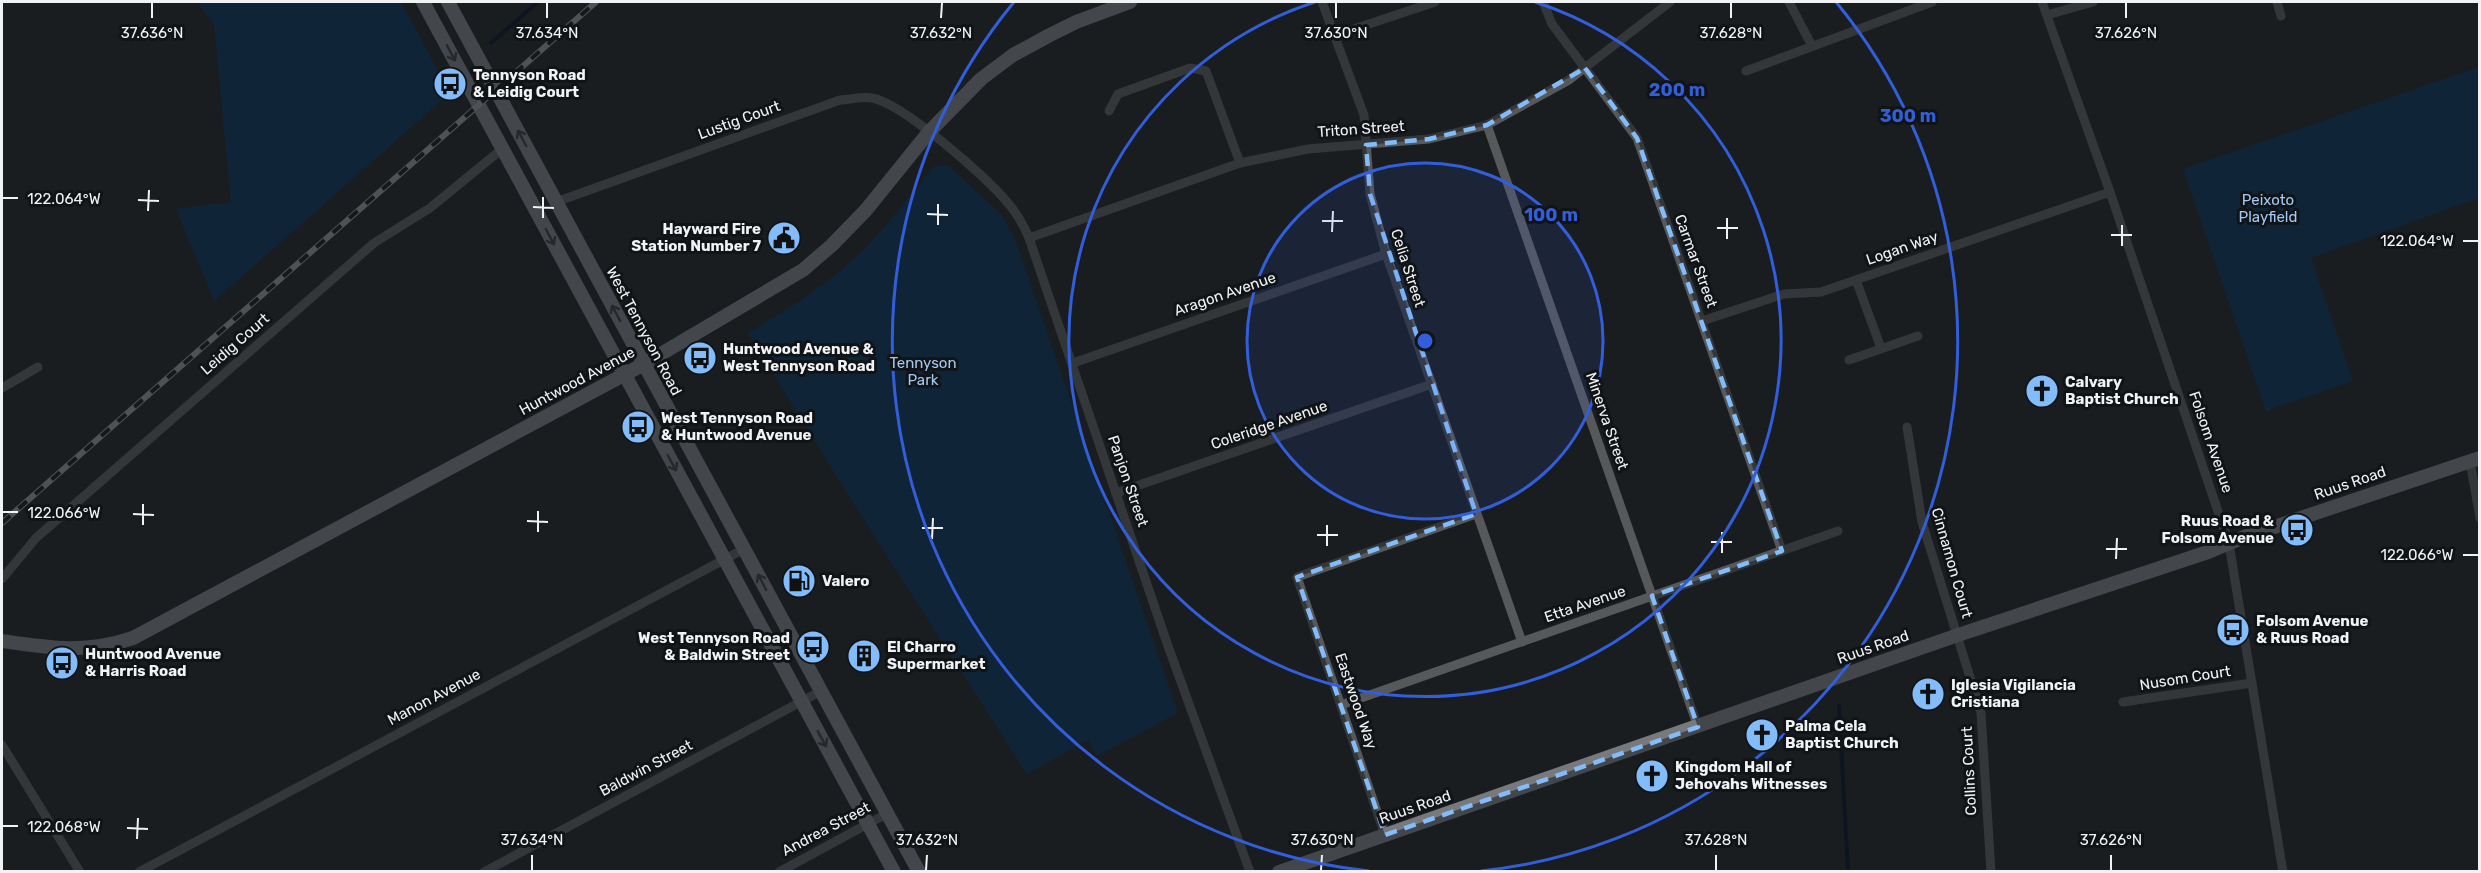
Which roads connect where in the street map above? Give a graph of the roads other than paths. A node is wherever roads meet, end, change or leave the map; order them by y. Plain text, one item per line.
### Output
1 (423, 2) edge
2 (448, 2) edge
3 (1130, 2) edge
4 (1322, 2) edge
5 (1435, 2) edge
6 (1543, 2) edge
7 (1670, 2) edge
8 (1789, 2) edge
9 (1932, 2) edge
10 (2042, 2) edge
11 (2093, 2) edge
12 (2277, 2) edge
13 (2047, 15) junction
14 (2281, 16) dead end
15 (1336, 35) junction
16 (1812, 46) junction
17 (1585, 68) junction
18 (1746, 71) dead end
19 (1109, 111) dead end
20 (1487, 125) junction
21 (928, 132) junction
22 (1366, 145) junction
23 (502, 149) junction
24 (1240, 163) junction
25 (2110, 192) junction
26 (556, 202) junction
27 (1029, 237) junction
28 (1386, 254) junction
29 (1856, 280) junction
30 (1702, 321) junction
31 (1918, 336) dead end
32 (1881, 348) junction
33 (1849, 360) dead end
34 (1073, 363) junction
35 (644, 364) junction
36 (38, 367) dead end
37 (625, 375) junction
38 (1432, 384) junction
39 (2, 388) edge
40 (1907, 427) dead end
41 (2475, 459) edge
42 (1116, 493) junction
43 (1476, 514) junction
44 (2480, 518) edge
45 (1838, 531) dead end
46 (2229, 544) junction
47 (744, 549) junction
48 (1782, 551) junction
49 (725, 560) junction
50 (2, 579) edge
51 (1652, 596) junction
52 (1958, 635) junction
53 (2, 641) edge
54 (1522, 642) junction
55 (2252, 683) junction
56 (821, 691) junction
57 (802, 702) junction
58 (2123, 702) dead end
59 (1341, 705) junction
60 (1698, 727) junction
61 (2, 745) edge
62 (888, 813) junction
63 (868, 824) junction
64 (1385, 835) junction
65 (80, 872) edge
66 (138, 872) edge
67 (484, 872) edge
68 (779, 872) edge
69 (894, 872) edge
70 (919, 872) edge
71 (1250, 872) edge
72 (1279, 872) edge
73 (1991, 872) edge
74 (2283, 872) edge

1 -> 23 street
26 -> 2 street, West Tennyson Road
3 - 21 street, Huntwood Avenue
4 - 15 street, Celia Street
5 - 15 street
6 - 17 street, Carmar Street
7 - 17 street, Triton Street
8 - 16 street
9 - 16 street
10 - 13 street, Folsom Avenue
11 - 13 street
12 - 14 street
13 - 25 street, Folsom Avenue
15 - 22 street, Celia Street
16 - 18 street
17 - 20 street, Triton Street
17 - 30 street, Carmar Street
19 - 24 street
20 - 22 street, Triton Street
20 - 51 street, Minerva Street
21 - 26 street, Lustig Court
21 - 27 street, Panjon Street
21 - 35 street, Huntwood Avenue
22 - 24 street, Triton Street
22 - 28 street, Celia Street
23 -> 37 street
23 - 50 street, Leidig Court
24 - 27 street, Triton Street
25 - 29 street, Logan Way
25 - 46 street, Folsom Avenue
35 -> 26 street, West Tennyson Road
27 - 34 street, Panjon Street
28 - 34 street, Aragon Avenue
28 - 38 street, Celia Street
29 - 30 street, Logan Way
29 - 32 street
30 - 48 street, Carmar Street
31 - 32 street
32 - 33 street
34 - 42 street, Panjon Street
35 - 37 street, Huntwood Avenue
35 - 47 street, West Tennyson Road
36 - 39 street
37 -> 49 street
37 - 53 street, Huntwood Avenue
38 - 42 street, Coleridge Avenue
38 - 43 street, Celia Street
40 - 52 street, Cinnamon Court
41 - 44 street
41 - 46 street, Ruus Road
42 - 71 street, Panjon Street
43 - 54 street, Celia Street
43 - 59 street, Eastwood Way
45 - 48 street, Etta Avenue
46 - 52 street, Ruus Road
46 - 55 street, Folsom Avenue
47 - 49 street, Manon Avenue
56 -> 47 street, West Tennyson Road
48 - 51 street, Etta Avenue
49 - 57 street
49 - 66 street, Manon Avenue
51 - 54 street, Etta Avenue
51 - 60 street, Minerva Street
52 - 60 street, Ruus Road
52 - 73 street, Collins Court
54 - 59 street, Etta Avenue
55 - 58 street, Nusom Court
55 - 74 street, Folsom Avenue
56 - 57 street, Baldwin Street
56 - 62 street, West Tennyson Road
57 -> 63 street
57 - 67 street, Baldwin Street
59 - 64 street, Eastwood Way
60 - 64 street, Ruus Road
61 - 65 street
62 - 63 street, Andrea Street
62 - 70 street, West Tennyson Road
63 - 68 street, Andrea Street
63 - 69 street
64 - 72 street, Ruus Road

